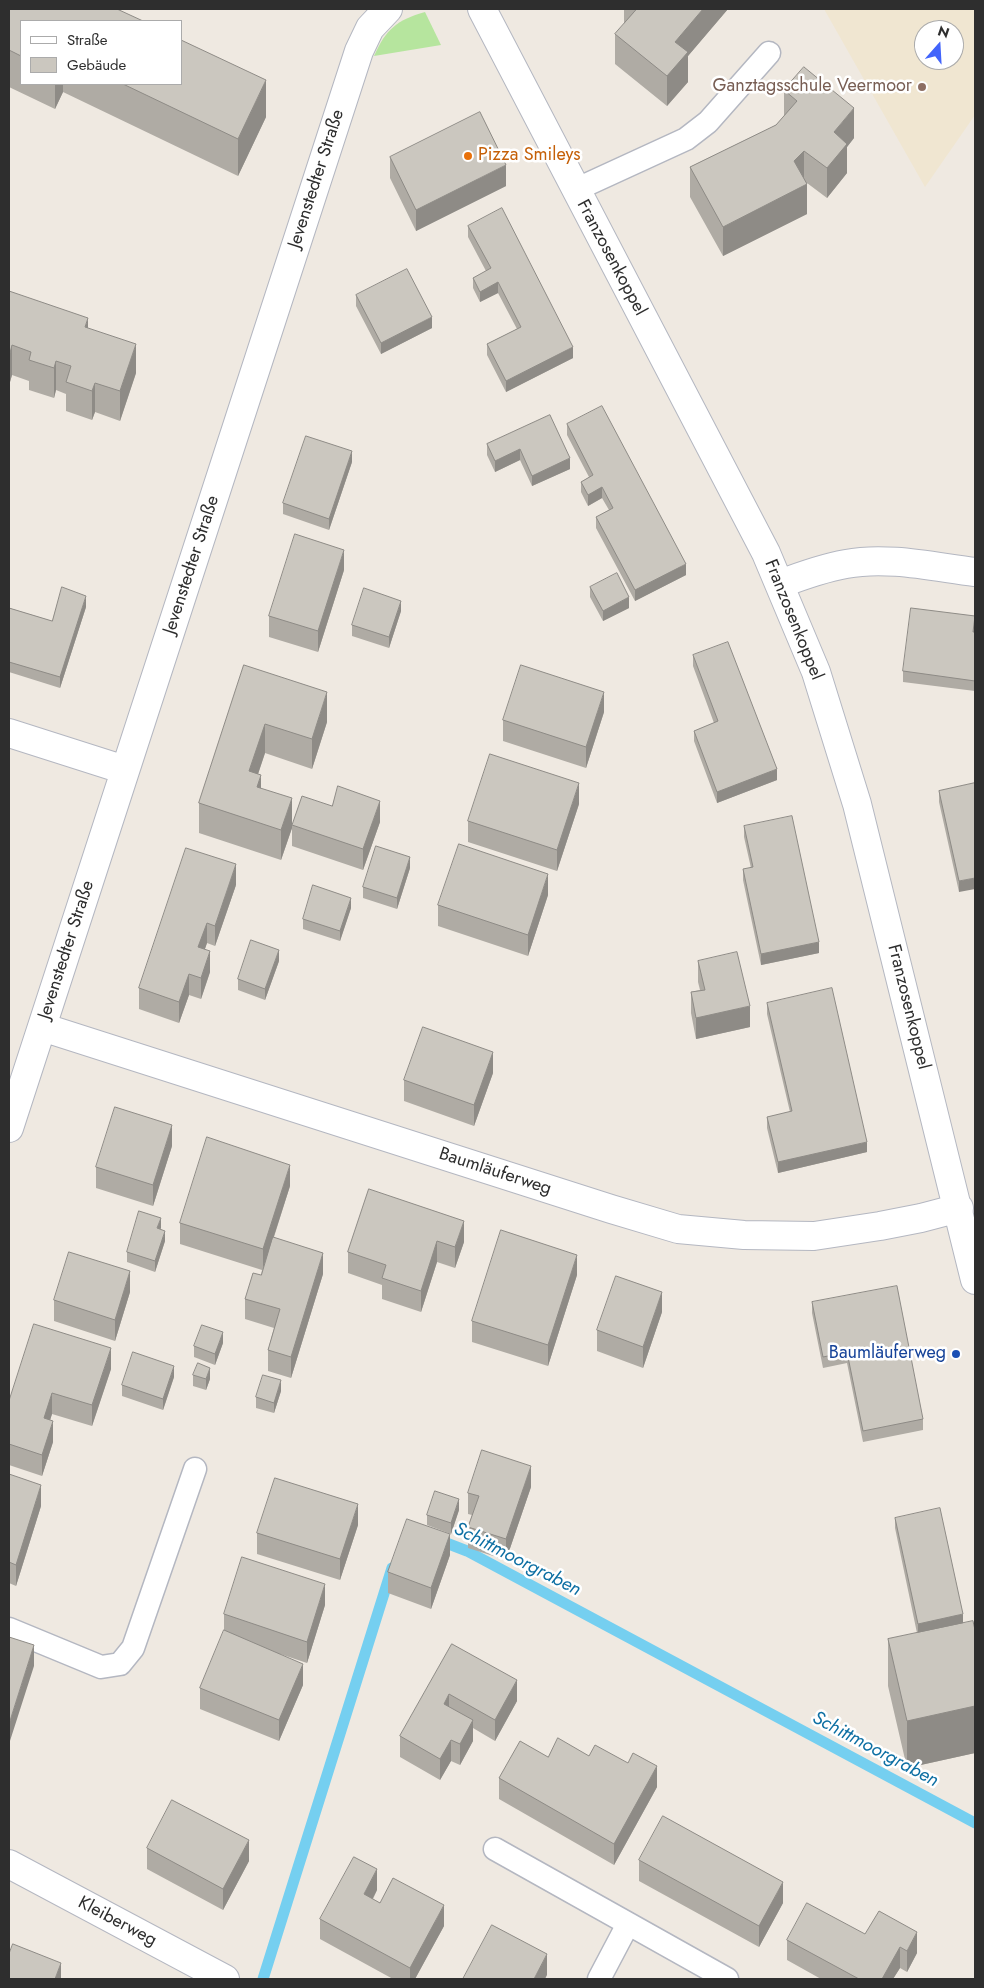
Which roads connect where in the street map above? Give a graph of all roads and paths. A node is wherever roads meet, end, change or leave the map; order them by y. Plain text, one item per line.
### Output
1 (388, 9) edge
2 (482, 9) edge
3 (769, 53) dead end
4 (575, 190) junction
5 (975, 572) edge
6 (780, 584) junction
7 (9, 733) edge
8 (124, 770) junction
9 (42, 1027) junction
10 (9, 1128) edge
11 (959, 1208) junction
12 (975, 1280) edge
13 (195, 1469) dead end
14 (9, 1629) edge
15 (495, 1849) dead end
16 (9, 1864) edge
17 (628, 1924) junction
18 (225, 1979) edge
19 (599, 1979) edge
20 (727, 1979) edge

1 - 8 street, Jevenstedter Straße
2 - 4 street, Franzosenkoppel
3 - 4 lane
4 - 6 street, Franzosenkoppel
5 - 6 street
6 - 11 street, Franzosenkoppel
7 - 8 street
8 - 9 street, Jevenstedter Straße
9 - 10 street, Jevenstedter Straße
9 - 11 street, Baumläuferweg
11 - 12 street, Franzosenkoppel
13 - 14 lane
15 - 17 lane
16 - 18 street, Kleiberweg
17 - 19 lane
17 - 20 lane

